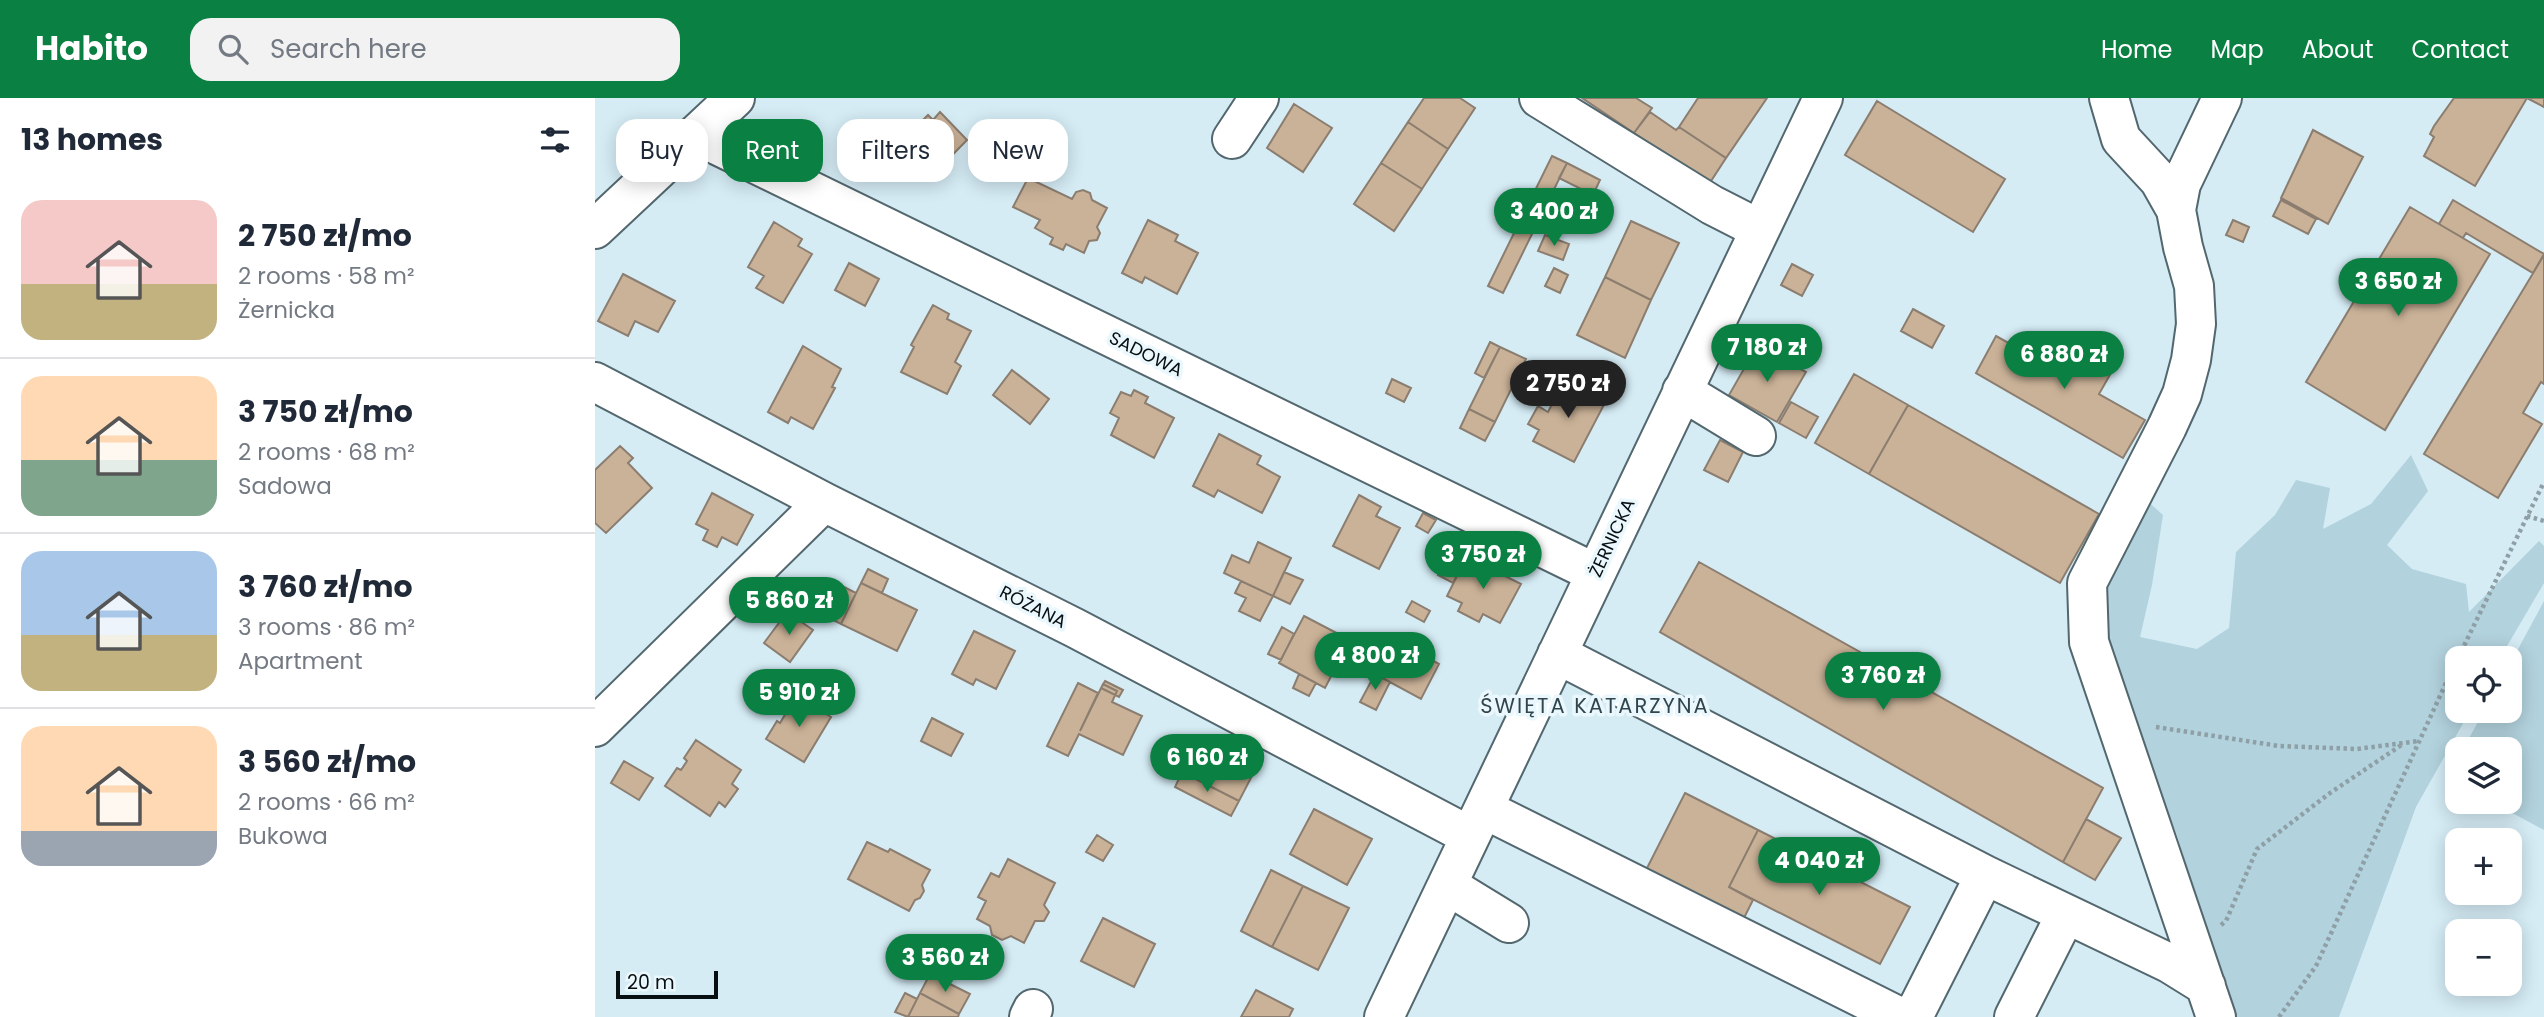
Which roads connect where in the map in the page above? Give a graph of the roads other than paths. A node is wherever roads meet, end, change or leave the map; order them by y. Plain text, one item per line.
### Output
1 (735, 98) edge
2 (1259, 98) edge
3 (1539, 98) edge
4 (1823, 98) edge
5 (2109, 98) edge
6 (2222, 98) edge
7 (708, 123) edge
8 (708, 137) edge
9 (1233, 139) dead end
10 (645, 182) edge
11 (2176, 210) junction
12 (595, 229) edge
13 (1759, 229) junction
14 (595, 382) edge
15 (1682, 391) junction
16 (1756, 436) dead end
17 (824, 502) junction
18 (1595, 573) junction
19 (1557, 654) junction
20 (595, 727) edge
21 (1477, 822) junction
22 (1985, 875) junction
23 (1447, 885) junction
24 (2066, 914) junction
25 (1509, 923) dead end
26 (2211, 1001) edge
27 (1384, 1017) edge
28 (1900, 1017) edge
29 (1913, 1017) edge
30 (2014, 1017) edge

1 - 7 street
2 - 9 street
3 - 13 street
4 - 13 street, ŻERNICKA
5 - 11 street
6 - 11 street
8 - 18 street, SADOWA
10 - 12 street
11 - 26 street
13 - 15 street, ŻERNICKA
14 - 17 street, RÓŻANA
15 - 16 street
15 - 18 street, ŻERNICKA
17 - 20 street
17 - 21 street, RÓŻANA
18 - 19 street, ŻERNICKA
19 - 21 street, ŻERNICKA
19 - 22 street
21 - 23 street, ŻERNICKA
21 - 28 street, RÓŻANA
22 - 24 street
22 - 29 street
23 - 25 street
23 - 27 street, ŻERNICKA
24 - 26 street
24 - 30 street

